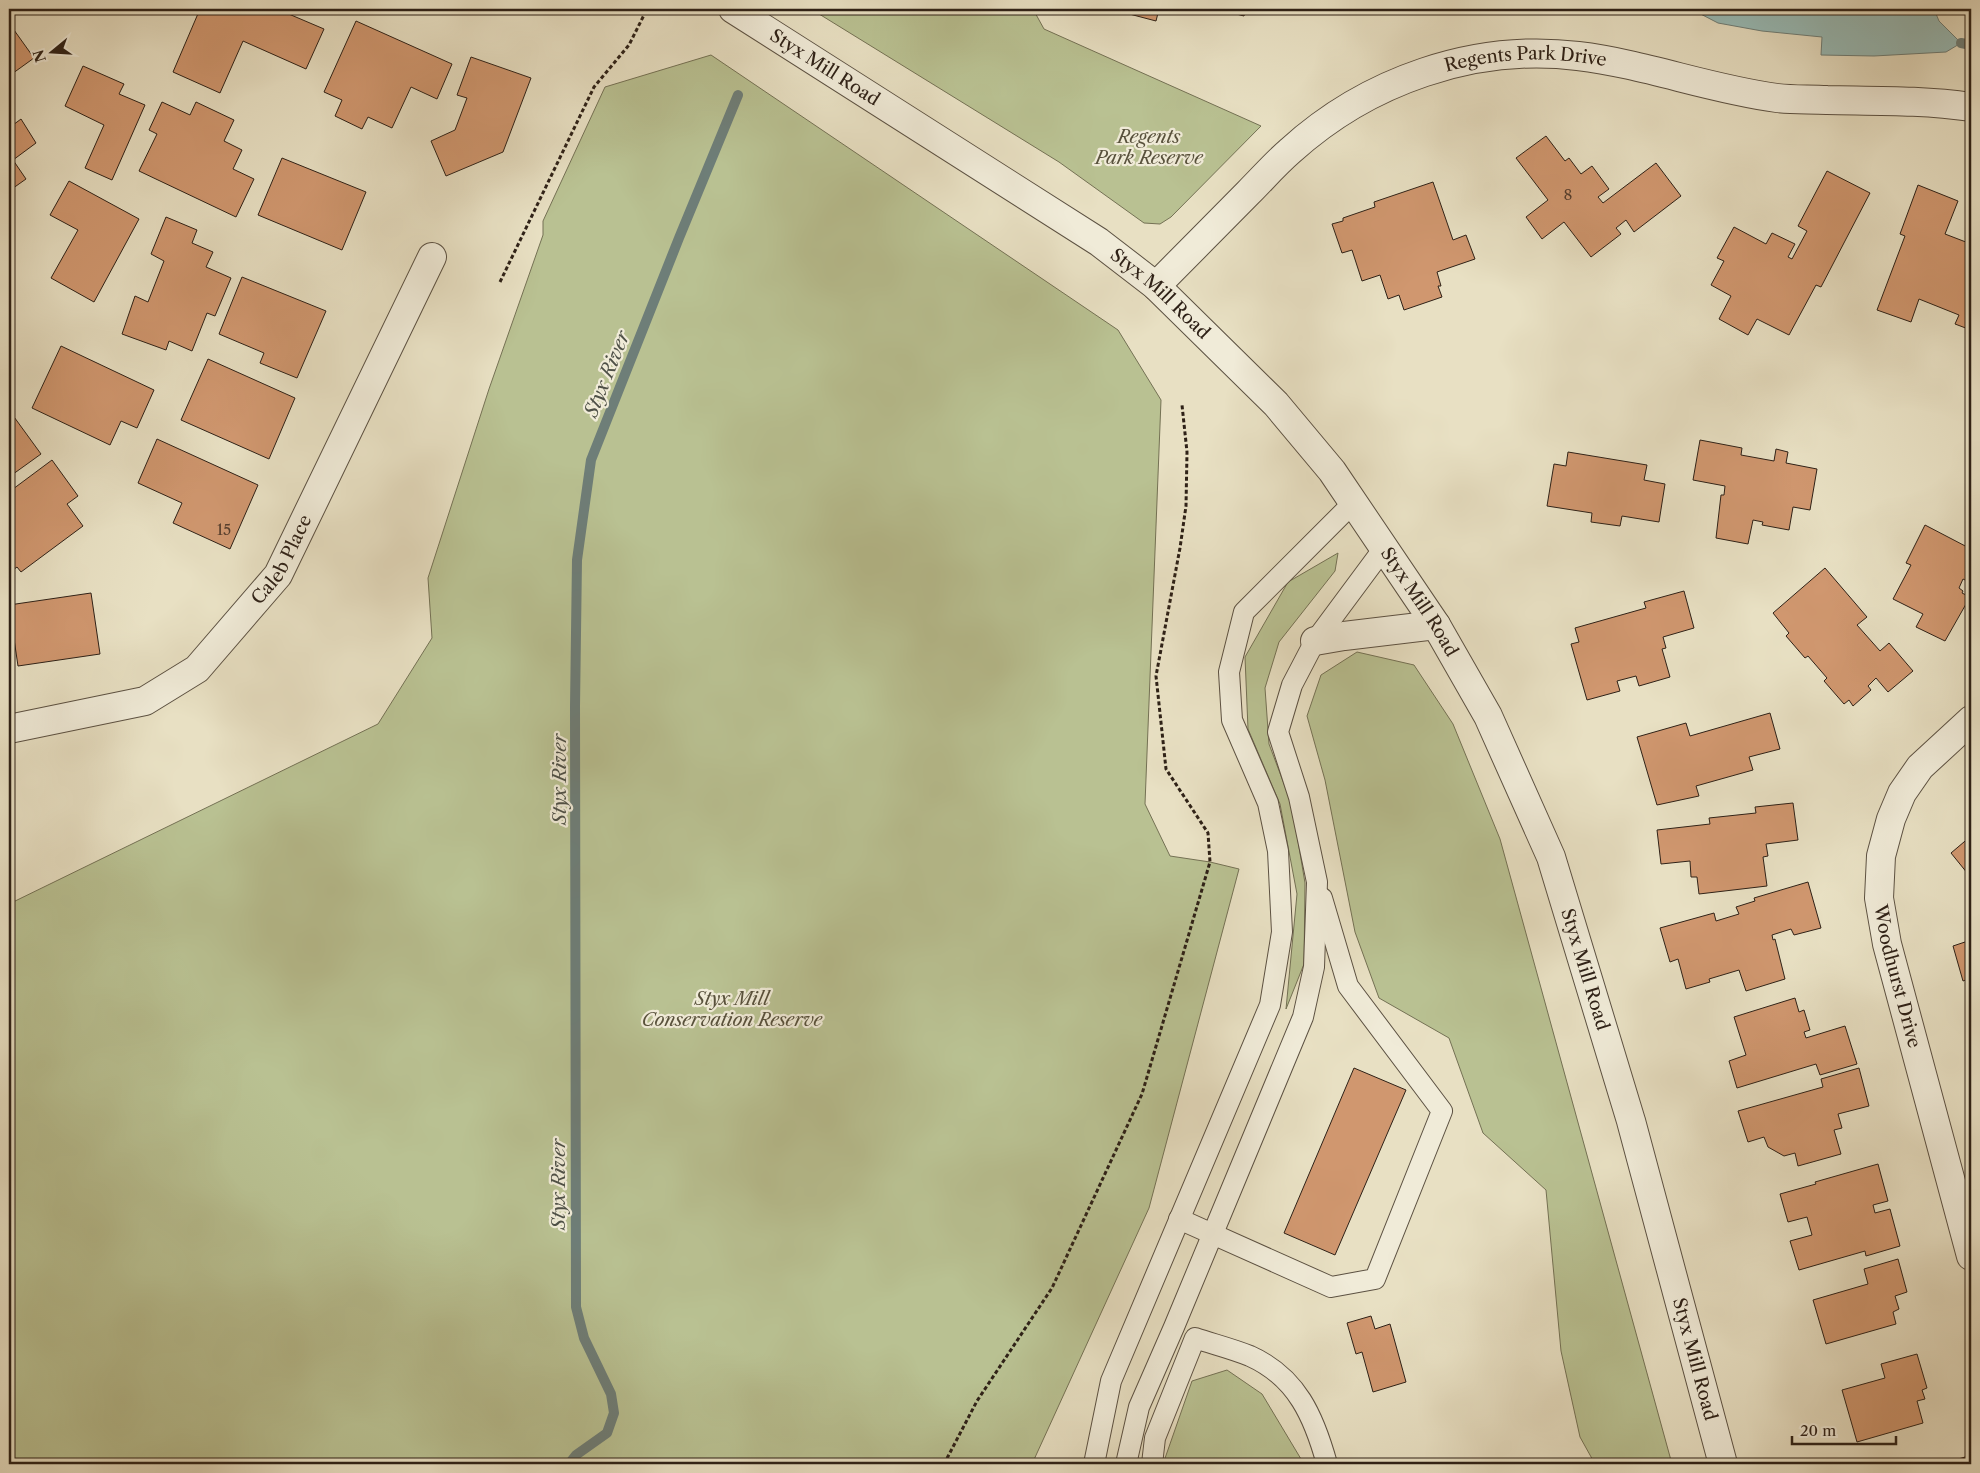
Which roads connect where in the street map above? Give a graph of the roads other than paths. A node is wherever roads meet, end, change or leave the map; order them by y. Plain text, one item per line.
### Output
1 (733, 9) edge
2 (1971, 107) edge
3 (432, 257) dead end
4 (1156, 286) junction
5 (1354, 502) junction
6 (1384, 548) junction
7 (1436, 625) junction
8 (1315, 641) junction
9 (1971, 720) edge
10 (9, 729) edge
11 (1317, 882) junction
12 (1180, 1219) junction
13 (1213, 1234) junction
14 (1971, 1256) edge
15 (1174, 1327) junction
16 (1195, 1338) junction
17 (1094, 1464) edge
18 (1126, 1464) edge
19 (1152, 1464) edge
20 (1327, 1464) edge
21 (1723, 1464) edge

1 - 4 street, Styx Mill Road
2 - 4 street, Regents Park Drive
3 - 10 street, Caleb Place
4 - 5 street, Styx Mill Road
5 - 6 street, Styx Mill Road
5 - 12 lane
6 - 7 street, Styx Mill Road
6 - 8 lane
7 - 8 street
7 - 21 street, Styx Mill Road
8 - 11 lane
9 - 14 street, Woodhurst Drive
11 - 13 lane
11 - 13 lane
12 - 13 lane
12 - 17 lane
13 - 15 lane
15 - 16 lane
15 - 18 lane
16 - 19 lane
16 - 20 lane

